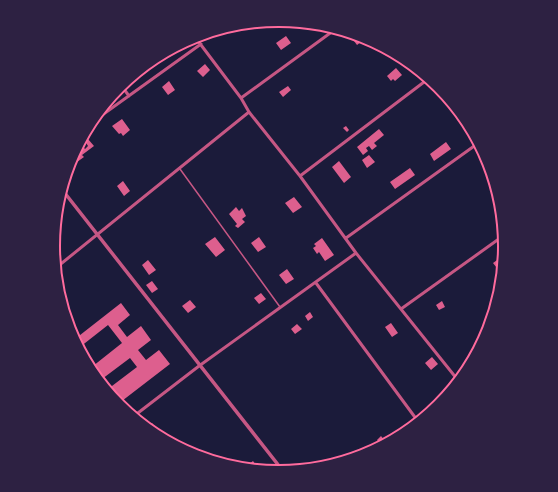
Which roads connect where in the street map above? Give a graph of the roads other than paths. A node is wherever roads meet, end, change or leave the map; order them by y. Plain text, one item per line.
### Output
1 (330, 33) edge
2 (201, 44) joint
3 (424, 82) edge
4 (125, 90) edge
5 (129, 96) junction
6 (241, 98) junction
7 (249, 112) junction
8 (105, 113) edge
9 (474, 147) edge
10 (179, 168) junction
11 (300, 176) junction
12 (66, 194) edge
13 (98, 234) junction
14 (346, 238) junction
15 (498, 240) edge
16 (356, 253) junction
17 (61, 264) edge
18 (316, 283) junction
19 (280, 307) junction
20 (401, 309) junction
21 (199, 366) junction
22 (455, 376) edge
23 (138, 413) edge
24 (416, 417) edge
25 (278, 465) edge

1 - 6 street
2 - 5 street
2 - 6 street
3 - 11 street
4 - 5 street
5 - 8 street
6 - 7 street
7 - 10 street
7 - 11 street
9 - 14 street
10 - 13 street
10 - 19 lane
11 - 14 street
12 - 13 street
13 - 17 street
13 - 21 street
14 - 16 street
15 - 20 street
16 - 18 street
16 - 20 street
18 - 19 street
18 - 24 street
19 - 21 street
20 - 22 street
21 - 23 street
21 - 25 street

